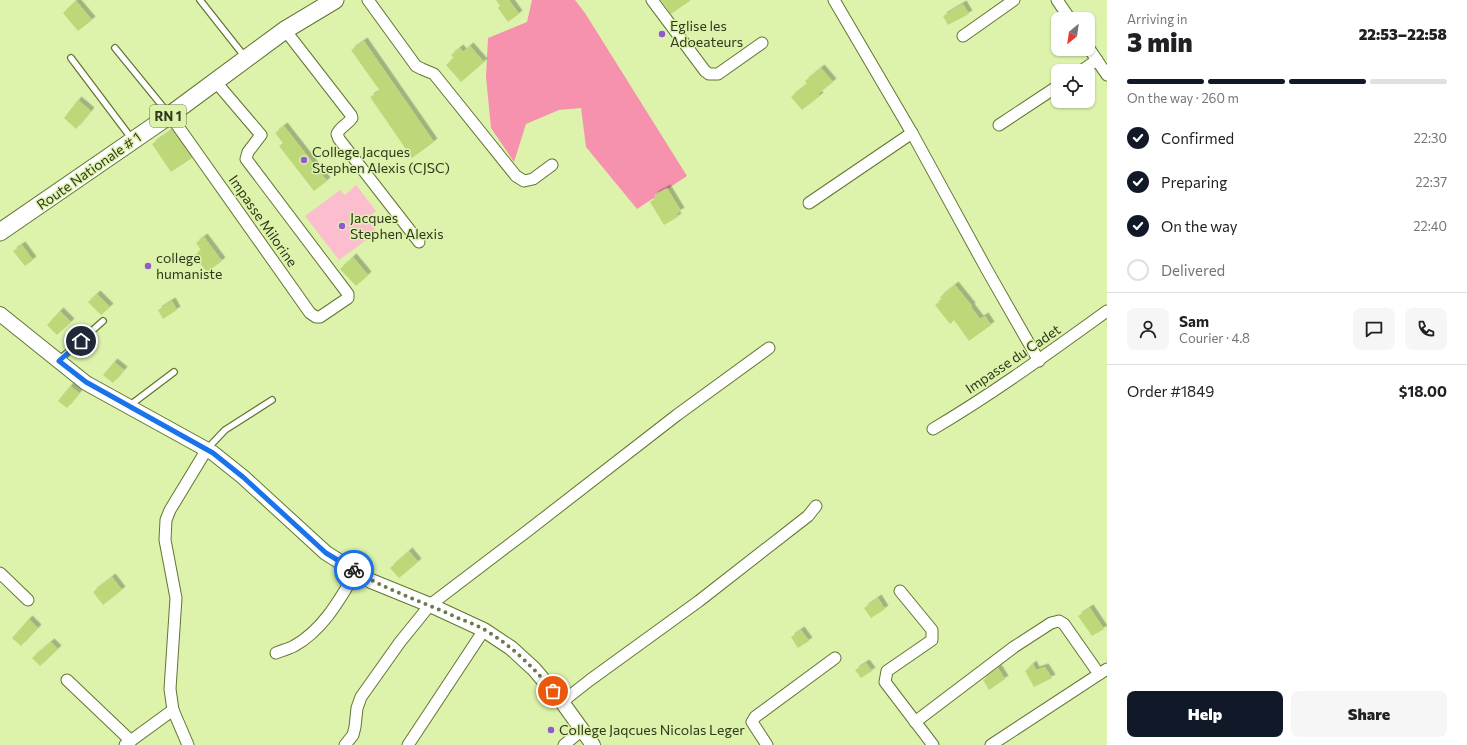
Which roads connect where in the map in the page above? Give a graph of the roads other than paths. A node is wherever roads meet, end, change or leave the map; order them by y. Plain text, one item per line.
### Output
1 (200, 0) edge
2 (335, 0) edge
3 (368, 0) edge
4 (652, 0) edge
5 (834, 0) edge
6 (1014, 0) edge
7 (1057, 0) edge
8 (1065, 12) edge
9 (285, 30) junction
10 (964, 36) dead end
11 (762, 43) dead end
12 (115, 48) dead end
13 (1094, 56) edge
14 (71, 58) dead end
15 (246, 59) junction
16 (1097, 60) junction
17 (1091, 64) edge
18 (1107, 75) edge
19 (215, 81) junction
20 (1051, 91) edge
21 (170, 115) junction
22 (999, 125) dead end
23 (912, 133) junction
24 (133, 141) junction
25 (552, 165) dead end
26 (809, 203) dead end
27 (0, 232) edge
28 (419, 242) dead end
29 (1107, 311) edge
30 (0, 314) edge
31 (103, 321) dead end
32 (769, 348) dead end
33 (59, 361) junction
34 (1039, 361) junction
35 (174, 372) dead end
36 (272, 400) dead end
37 (129, 406) junction
38 (933, 429) dead end
39 (207, 449) junction
40 (816, 506) dead end
41 (356, 572) junction
42 (0, 574) edge
43 (900, 591) dead end
44 (28, 600) dead end
45 (430, 605) junction
46 (484, 630) junction
47 (276, 652) dead end
48 (835, 658) dead end
49 (1103, 672) edge
50 (67, 680) dead end
51 (562, 702) junction
52 (174, 710) junction
53 (915, 722) junction
54 (582, 730) junction
55 (128, 743) edge
56 (188, 745) edge
57 (345, 745) edge
58 (408, 745) edge
59 (564, 745) edge
60 (593, 745) edge
61 (767, 745) edge
62 (933, 745) edge
63 (991, 745) edge

1 - 15 lane
2 - 9 main road, Route Nationale # 1 / RN 1
3 - 25 street
4 - 11 street
5 - 23 street
6 - 10 street
7 - 8 street
9 - 15 main road, Route Nationale # 1 / RN 1
9 - 28 street
12 - 21 lane
13 - 16 street
14 - 24 lane
15 - 19 main road, Route Nationale # 1 / RN 1
16 - 17 street
16 - 18 street
19 - 21 main road, Route Nationale # 1 / RN 1
19 - 21 street, Impasse Milorine
20 - 22 street
21 - 24 main road, Route Nationale # 1 / RN 1
23 - 26 street
23 - 34 street
24 - 27 main road, Route Nationale # 1 / RN 1
29 - 34 street, Impasse du Cadet
30 - 33 street
31 - 33 lane
32 - 45 street
33 - 37 street
34 - 38 street, Impasse du Cadet
35 - 37 lane
36 - 39 lane
37 - 39 street
39 - 41 street
39 - 52 street
40 - 51 street
41 - 45 street
41 - 47 street
42 - 44 street
43 - 53 street
45 - 46 street
45 - 57 street
46 - 51 street
46 - 58 street
48 - 61 street
49 - 53 street
49 - 63 street
50 - 55 street
51 - 54 street
52 - 55 street
52 - 56 street
53 - 62 street
54 - 59 street
54 - 60 street

